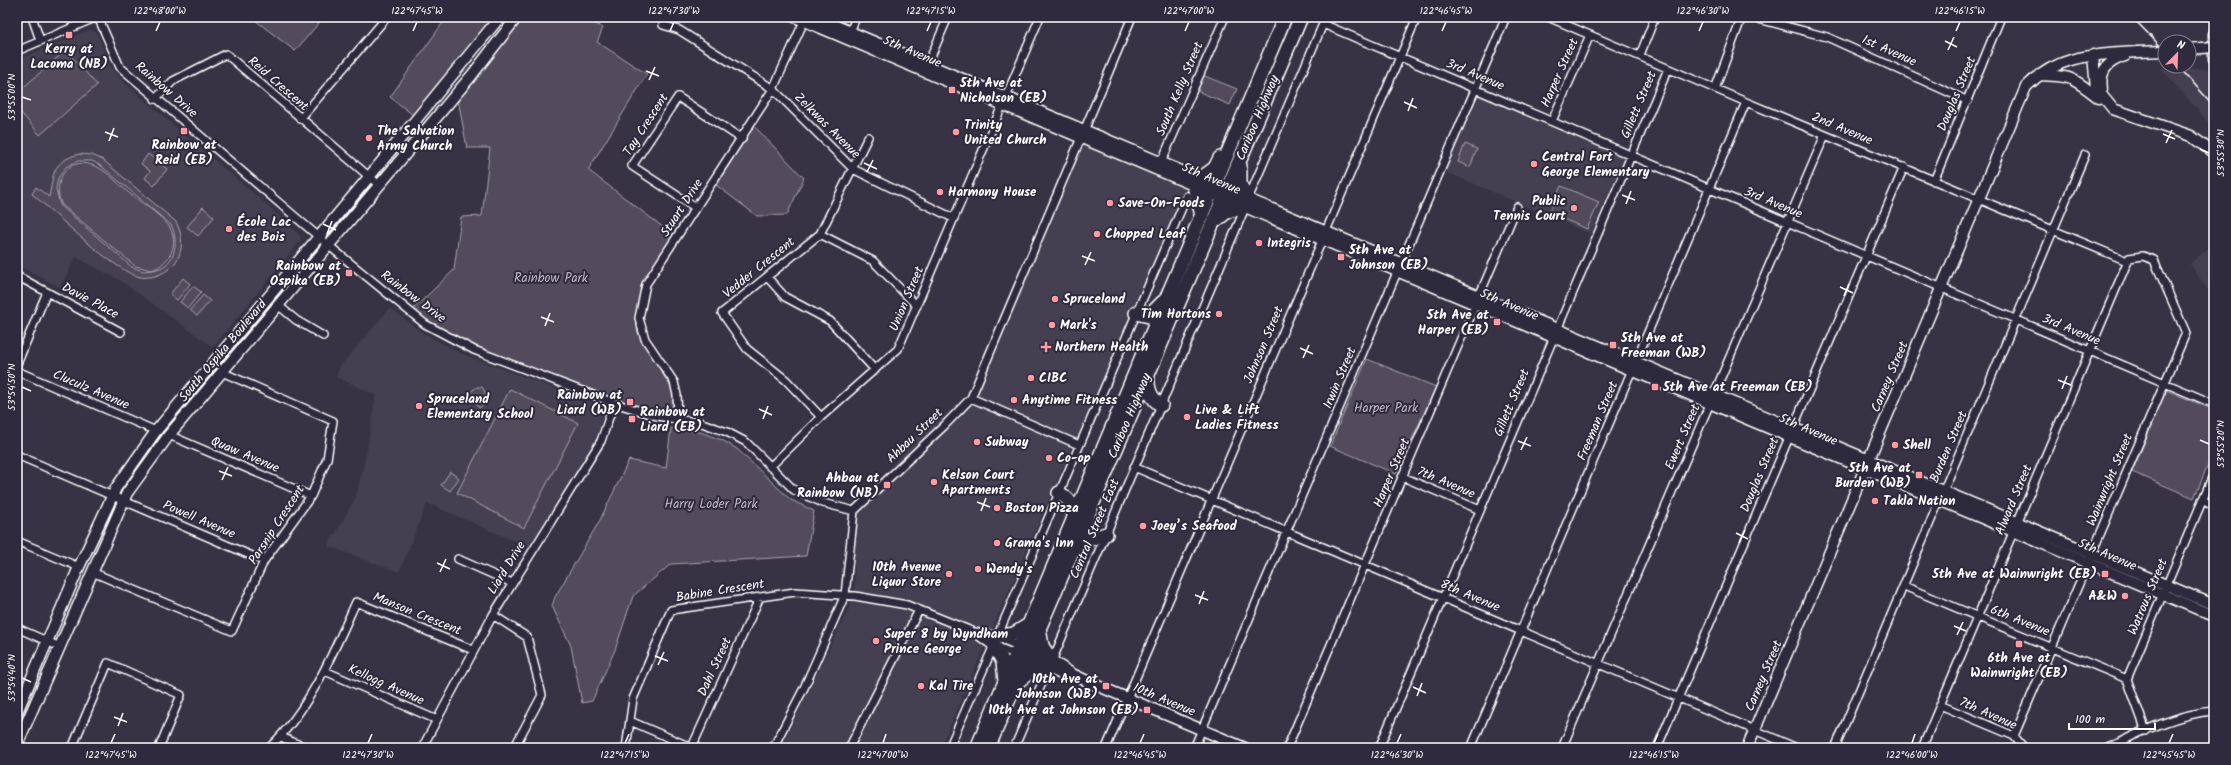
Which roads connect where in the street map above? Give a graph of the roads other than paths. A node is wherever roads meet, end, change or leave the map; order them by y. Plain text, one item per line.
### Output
1 (32, 17) edge
2 (98, 17) edge
3 (387, 17) edge
4 (500, 17) edge
5 (517, 17) edge
6 (815, 17) edge
7 (856, 17) edge
8 (948, 17) edge
9 (1040, 17) edge
10 (1132, 17) edge
11 (1225, 17) edge
12 (1285, 17) edge
13 (1301, 17) edge
14 (1417, 17) edge
15 (1506, 17) edge
16 (1548, 17) edge
17 (1570, 17) edge
18 (1655, 17) edge
19 (1742, 17) edge
20 (1751, 17) edge
21 (2002, 17) edge
22 (802, 18) edge
23 (1325, 20) edge
24 (663, 25) dead end
25 (1567, 25) junction
26 (1590, 34) junction
27 (2214, 34) edge
28 (848, 36) junction
29 (40, 40) junction
30 (2214, 48) edge
31 (2197, 49) edge
32 (17, 51) edge
33 (2157, 51) edge
34 (2137, 52) junction
35 (1640, 55) junction
36 (2093, 55) junction
37 (1400, 56) junction
38 (2214, 59) edge
39 (926, 69) junction
40 (1668, 69) junction
41 (1262, 72) junction
42 (2038, 75) junction
43 (1475, 88) junction
44 (773, 89) junction
45 (1715, 89) junction
46 (155, 98) junction
47 (1003, 101) junction
48 (1968, 101) junction
49 (1746, 102) junction
50 (2108, 104) junction
51 (300, 119) junction
52 (1552, 121) junction
53 (1082, 134) junction
54 (1825, 134) junction
55 (868, 137) dead end
56 (742, 139) junction
57 (2214, 153) edge
58 (1631, 155) junction
59 (2085, 155) dead end
60 (1241, 158) junction
61 (1160, 167) junction
62 (853, 168) junction
63 (1904, 168) junction
64 (369, 177) junction
65 (1934, 181) junction
66 (379, 185) junction
67 (1194, 187) junction
68 (1710, 189) junction
69 (1218, 193) junction
70 (1979, 200) junction
71 (1246, 203) junction
72 (1517, 207) dead end
73 (696, 208) junction
74 (1202, 214) junction
75 (954, 218) junction
76 (1788, 222) junction
77 (1213, 223) junction
78 (2053, 230) junction
79 (820, 234) junction
80 (319, 236) junction
81 (1324, 236) junction
82 (329, 245) junction
83 (1866, 256) junction
84 (2127, 261) junction
85 (1400, 268) junction
86 (17, 276) edge
87 (767, 277) junction
88 (1942, 288) junction
89 (47, 292) junction
90 (1168, 296) junction
91 (1478, 301) junction
92 (278, 306) junction
93 (917, 306) junction
94 (1136, 313) junction
95 (2016, 319) junction
96 (1169, 324) junction
97 (122, 332) dead end
98 (1555, 333) junction
99 (323, 336) dead end
100 (2090, 350) junction
101 (1636, 361) junction
102 (17, 364) edge
103 (875, 370) junction
104 (17, 371) edge
105 (1632, 371) junction
106 (222, 372) junction
107 (1148, 375) junction
108 (2165, 382) junction
109 (970, 398) junction
110 (1712, 398) junction
111 (614, 402) junction
112 (2214, 404) edge
113 (1161, 405) junction
114 (821, 417) junction
115 (678, 420) junction
116 (156, 431) junction
117 (1792, 432) junction
118 (169, 435) junction
119 (1079, 445) junction
120 (17, 455) edge
121 (1867, 464) junction
122 (770, 467) junction
123 (1134, 467) junction
124 (2214, 473) edge
125 (1403, 477) junction
126 (1059, 493) junction
127 (112, 496) junction
128 (312, 496) junction
129 (1942, 496) junction
130 (1212, 500) junction
131 (2202, 500) junction
132 (123, 501) junction
133 (2214, 506) edge
134 (854, 510) junction
135 (1480, 510) junction
136 (1074, 519) junction
137 (2016, 526) junction
138 (1288, 532) junction
139 (1106, 534) junction
140 (17, 541) edge
141 (1073, 548) junction
142 (2090, 558) junction
143 (458, 559) dead end
144 (264, 561) junction
145 (1366, 565) junction
146 (79, 567) junction
147 (92, 572) junction
148 (512, 583) junction
149 (1904, 586) junction
150 (2164, 589) junction
151 (845, 595) junction
152 (760, 597) junction
153 (1443, 597) junction
154 (2214, 605) edge
155 (920, 610) junction
156 (492, 615) junction
157 (2214, 616) edge
158 (1977, 617) junction
159 (1034, 626) junction
160 (17, 628) edge
161 (1522, 631) junction
162 (995, 641) junction
163 (47, 642) junction
164 (60, 647) junction
165 (2052, 648) junction
166 (473, 650) junction
167 (1023, 653) junction
168 (1598, 663) junction
169 (1050, 665) junction
170 (325, 671) junction
171 (2126, 679) junction
172 (1010, 684) junction
173 (1679, 697) junction
174 (1127, 698) junction
175 (1940, 706) junction
176 (2214, 711) edge
177 (17, 712) edge
178 (437, 720) junction
179 (630, 721) junction
180 (1202, 730) junction
181 (1755, 730) junction
182 (2146, 731) junction
183 (994, 734) junction
184 (281, 736) junction
185 (2014, 736) junction
186 (17, 745) edge
187 (72, 748) edge
188 (159, 748) edge
189 (269, 748) edge
190 (307, 748) edge
191 (422, 748) edge
192 (514, 748) edge
193 (626, 748) edge
194 (693, 748) edge
195 (773, 748) edge
196 (849, 748) edge
197 (949, 748) edge
198 (977, 748) edge
199 (988, 748) edge
200 (1000, 748) edge
201 (1014, 748) edge
202 (1106, 748) edge
203 (1194, 748) edge
204 (1245, 748) edge
205 (1287, 748) edge
206 (1379, 748) edge
207 (1471, 748) edge
208 (1562, 748) edge
209 (1657, 748) edge
210 (1747, 748) edge
211 (1797, 748) edge
212 (1836, 748) edge
213 (1922, 748) edge
214 (2024, 748) edge
215 (2109, 748) edge

1 - 29 street
2 - 29 street
2 - 46 street, Rainbow Drive
3 - 51 street
4 - 64 main road, South Ospika Boulevard
5 - 66 main road, South Ospika Boulevard
6 - 28 main road, 5th Avenue
7 - 28 street
8 - 39 street
9 - 47 street, Union Street
10 - 53 street, Ahbau Street
11 - 61 street, South Kelly Street
12 - 41 highway, Cariboo Highway
13 - 60 highway, Cariboo Highway
14 - 37 street, Johnson Street
15 - 43 street, Irwin Street
16 - 25 street, 2nd Avenue
17 - 25 street
18 - 35 street, Gillett Street
19 - 45 street
20 - 48 street, 1st Avenue
21 - 48 street, Douglas Street
22 - 28 main road, 5th Avenue
22 - 44 street, Stuart Drive
23 - 37 street, 3rd Avenue
23 - 71 street, Central Street East
24 - 44 street, Zelkwas Avenue
25 - 26 street, 2nd Avenue
26 - 35 street, 2nd Avenue
26 - 52 street, Harper Street
27 - 38 main road
28 - 39 main road, 5th Avenue
29 - 32 street
30 - 31 main road, bridge
33 - 34 main road, Carney Street, bridge
34 - 36 main road, Carney Street
34 - 50 main road
35 - 40 street, 2nd Avenue
36 - 42 main road, Carney Street
36 - 50 main road
37 - 43 street, 3rd Avenue
37 - 81 street, Johnson Street
39 - 47 main road, 5th Avenue
40 - 45 street, 2nd Avenue
40 - 58 street, Gillett Street
41 - 67 highway
41 - 69 highway, Cariboo Highway
42 - 50 main road
42 - 70 main road, Carney Street
43 - 52 street, 3rd Avenue
43 - 85 street, Irwin Street
44 - 56 street, Stuart Drive
44 - 62 street, Zelkwas Avenue
45 - 49 street, 2nd Avenue
46 - 51 street, Reid Crescent
46 - 80 street, Rainbow Drive
47 - 53 main road, 5th Avenue
47 - 75 street, Union Street
48 - 65 street, Douglas Street
49 - 54 street, 2nd Avenue
49 - 68 street, Freeman Street
50 - 57 main road
51 - 64 street, Reid Crescent
52 - 58 street, 3rd Avenue
53 - 61 main road, 5th Avenue
53 - 109 street, Ahbau Street
54 - 63 street, 2nd Avenue
54 - 76 street, Ewert Street
55 - 62 street, Vedder Crescent
56 - 73 street, Stuart Drive
56 - 73 street, Tay Crescent
58 - 68 street, 3rd Avenue
58 - 98 street, Gillett Street
59 - 78 street, Burden Street
60 - 69 highway, Cariboo Highway
60 - 71 highway
61 - 67 main road, 5th Avenue
62 - 75 street, Zelkwas Avenue
62 - 79 street, Vedder Crescent
63 - 65 street, 2nd Avenue
63 - 83 street, Douglas Street
64 - 66 street, Reid Crescent
64 - 80 main road, South Ospika Boulevard
65 - 70 street, 2nd Avenue
66 - 82 main road, South Ospika Boulevard
67 - 69 main road, 5th Avenue
67 - 74 highway
67 - 94 street
68 - 76 street, 3rd Avenue
68 - 101 street, Freeman Street
69 - 71 main road, 5th Avenue
69 - 74 highway, Cariboo Highway
69 - 77 highway, Cariboo Highway
69 - 96 highway
70 - 78 street, 2nd Avenue
70 - 88 main road, Carney Street
71 - 77 highway
71 - 81 main road, 5th Avenue
71 - 113 street, Central Street East
72 - 91 street, Harper Street
73 - 115 street, Stuart Drive
74 - 90 highway, Cariboo Highway
75 - 93 street, Union Street
76 - 83 street, 3rd Avenue
76 - 110 street, Ewert Street
77 - 96 highway, Cariboo Highway
78 - 84 street, 2nd Avenue
78 - 95 street, Burden Street
79 - 87 street, Vedder Crescent
79 - 93 street
80 - 82 street, Rainbow Drive
80 - 116 main road, South Ospika Boulevard
81 - 85 main road, 5th Avenue
81 - 130 street, Johnson Street
82 - 92 main road, South Ospika Boulevard
82 - 111 street, Rainbow Drive
83 - 88 street, 3rd Avenue
83 - 117 street, Douglas Street
84 - 100 street, Alward Street
84 - 108 street, Wainwright Street
85 - 91 main road, 5th Avenue
85 - 138 street, Irwin Street
86 - 89 street, Davie Place
87 - 103 street
87 - 114 street, Vedder Crescent
88 - 95 street, 3rd Avenue
88 - 121 main road, Carney Street
89 - 97 street, Davie Place
89 - 102 street
90 - 94 highway
90 - 136 highway, Cariboo Highway
91 - 98 main road, 5th Avenue
91 - 125 street, Harper Street
92 - 99 street
92 - 106 main road, South Ospika Boulevard
93 - 103 street, Union Street
94 - 119 street
95 - 100 street, 3rd Avenue
95 - 129 street, Burden Street
96 - 107 highway, Cariboo Highway
98 - 101 main road, 5th Avenue
98 - 105 main road, 5th Avenue
98 - 135 street, Gillett Street
100 - 108 street, 3rd Avenue
100 - 137 street, Alward Street
101 - 105 street, Freeman Street
101 - 110 main road, 5th Avenue
103 - 114 street, Union Street
104 - 116 street, Cluculz Avenue
105 - 110 main road, 5th Avenue
105 - 161 street, Freeman Street
106 - 118 main road, South Ospika Boulevard
106 - 128 street, Parsnip Crescent
107 - 113 highway
107 - 141 highway, Cariboo Highway
108 - 112 street, 3rd Avenue
108 - 142 street, Wainwright Street
109 - 119 street
109 - 134 street, Ahbau Street
110 - 117 main road, 5th Avenue
110 - 168 street, Ewert Street
111 - 115 street, Rainbow Drive
111 - 148 street, Liard Drive
113 - 123 street, Central Street East
114 - 122 street, Union Street
115 - 122 street, Rainbow Drive
116 - 127 main road, South Ospika Boulevard
117 - 121 main road, 5th Avenue
117 - 173 street, Douglas Street
118 - 128 street, Quaw Avenue
118 - 132 main road, South Ospika Boulevard
119 - 126 street
120 - 127 street, Powell Avenue
121 - 129 main road, 5th Avenue
121 - 181 main road, Carney Street
122 - 134 street, Rainbow Drive
123 - 130 street, 8th Avenue
123 - 139 street, Central Street East
124 - 131 street, Watrous Street
125 - 135 street, 7th Avenue
125 - 145 street, Harper Street
126 - 136 highway
126 - 162 street
127 - 132 street, Powell Avenue
127 - 146 main road, South Ospika Boulevard
128 - 144 street, Parsnip Crescent
129 - 137 main road, 5th Avenue
129 - 149 street, Burden Street
130 - 138 street, 8th Avenue
130 - 174 street, Johnson Street
131 - 133 street
131 - 150 street, Watrous Street
132 - 144 street, Powell Avenue
132 - 147 main road, South Ospika Boulevard
134 - 151 street
135 - 153 street, Gillett Street
136 - 159 highway, Cariboo Highway
137 - 142 main road, 5th Avenue
137 - 158 street, Alward Street
138 - 145 street, 8th Avenue
138 - 180 street, Irwin Street
139 - 141 highway
139 - 169 street, Central Street East
140 - 146 street
141 - 159 highway, Cariboo Highway
142 - 150 main road, 5th Avenue
142 - 165 street, Wainwright Street
143 - 148 street
144 - 147 street, Parsnip Crescent
145 - 153 street, 8th Avenue
145 - 205 street, Harper Street
146 - 163 main road, South Ospika Boulevard
147 - 164 main road, South Ospika Boulevard
148 - 156 street, Liard Drive
149 - 158 street, 6th Avenue
149 - 212 street, Burden Street
150 - 154 main road, 5th Avenue
150 - 157 main road, 5th Avenue
150 - 171 street, Watrous Street
151 - 152 street, Babine Crescent
151 - 155 street, 10th Avenue
151 - 195 street
152 - 179 street, Babine Crescent
152 - 194 street, Dahl Street
153 - 161 street, 8th Avenue
153 - 206 street, Gillett Street
155 - 162 street, 10th Avenue
155 - 196 street
156 - 166 street, Liard Drive
156 - 192 street
158 - 165 street, 6th Avenue
158 - 175 street, Alward Street
159 - 162 highway
159 - 167 highway, Cariboo Highway
159 - 169 highway
160 - 163 street
161 - 168 street, 8th Avenue
161 - 207 street, Freeman Street
162 - 167 street, 10th Avenue
162 - 172 highway
162 - 197 street
163 - 164 street
163 - 177 main road, South Ospika Boulevard
164 - 186 main road, South Ospika Boulevard
165 - 171 street, 6th Avenue
165 - 185 street, Wainwright Street
166 - 170 street, Manson Crescent
166 - 178 street, Liard Drive
167 - 169 main road, 10th Avenue
167 - 172 highway, Cariboo Highway
168 - 173 street, 8th Avenue
168 - 208 street, Ewert Street
169 - 172 highway
169 - 174 main road, 10th Avenue
169 - 201 street, Central Street East
170 - 178 street, Kellogg Avenue
170 - 184 street, Manson Crescent
171 - 182 street
172 - 183 highway, Cariboo Highway
172 - 198 highway, Cariboo Highway
173 - 181 street, 8th Avenue
173 - 209 street, Douglas Street
174 - 180 main road, 10th Avenue
174 - 202 street, Johnson Street
175 - 185 street, 7th Avenue
175 - 213 street, Alward Street
176 - 182 street
178 - 191 street, Liard Drive
179 - 193 street, Babine Crescent
179 - 194 street
180 - 203 street, Irwin Street
180 - 204 main road, 10th Avenue
181 - 210 main road, Carney Street
181 - 211 street, 8th Avenue
182 - 215 street
183 - 199 highway, Cariboo Highway
183 - 200 highway
184 - 189 street, Manson Crescent
184 - 190 street
185 - 214 street, 7th Avenue
187 - 188 street

